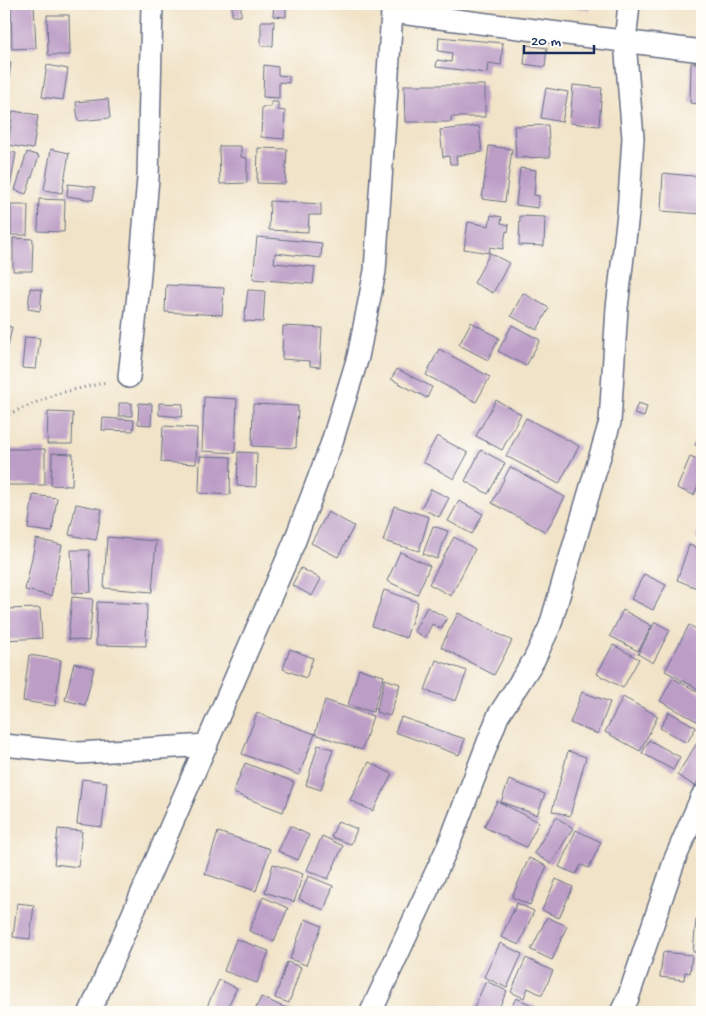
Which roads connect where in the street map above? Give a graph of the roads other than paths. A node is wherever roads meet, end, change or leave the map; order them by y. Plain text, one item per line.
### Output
1 (152, 4) edge
2 (629, 4) edge
3 (392, 8) edge
4 (625, 42) junction
5 (702, 51) edge
6 (128, 376) road end
7 (4, 745) edge
8 (207, 745) junction
9 (702, 796) edge
10 (90, 1012) edge
11 (371, 1012) edge
12 (621, 1012) edge

1 - 6 street
2 - 4 street
3 - 4 street
3 - 8 street
4 - 5 street
4 - 11 street
7 - 8 street
8 - 10 street
9 - 12 street

